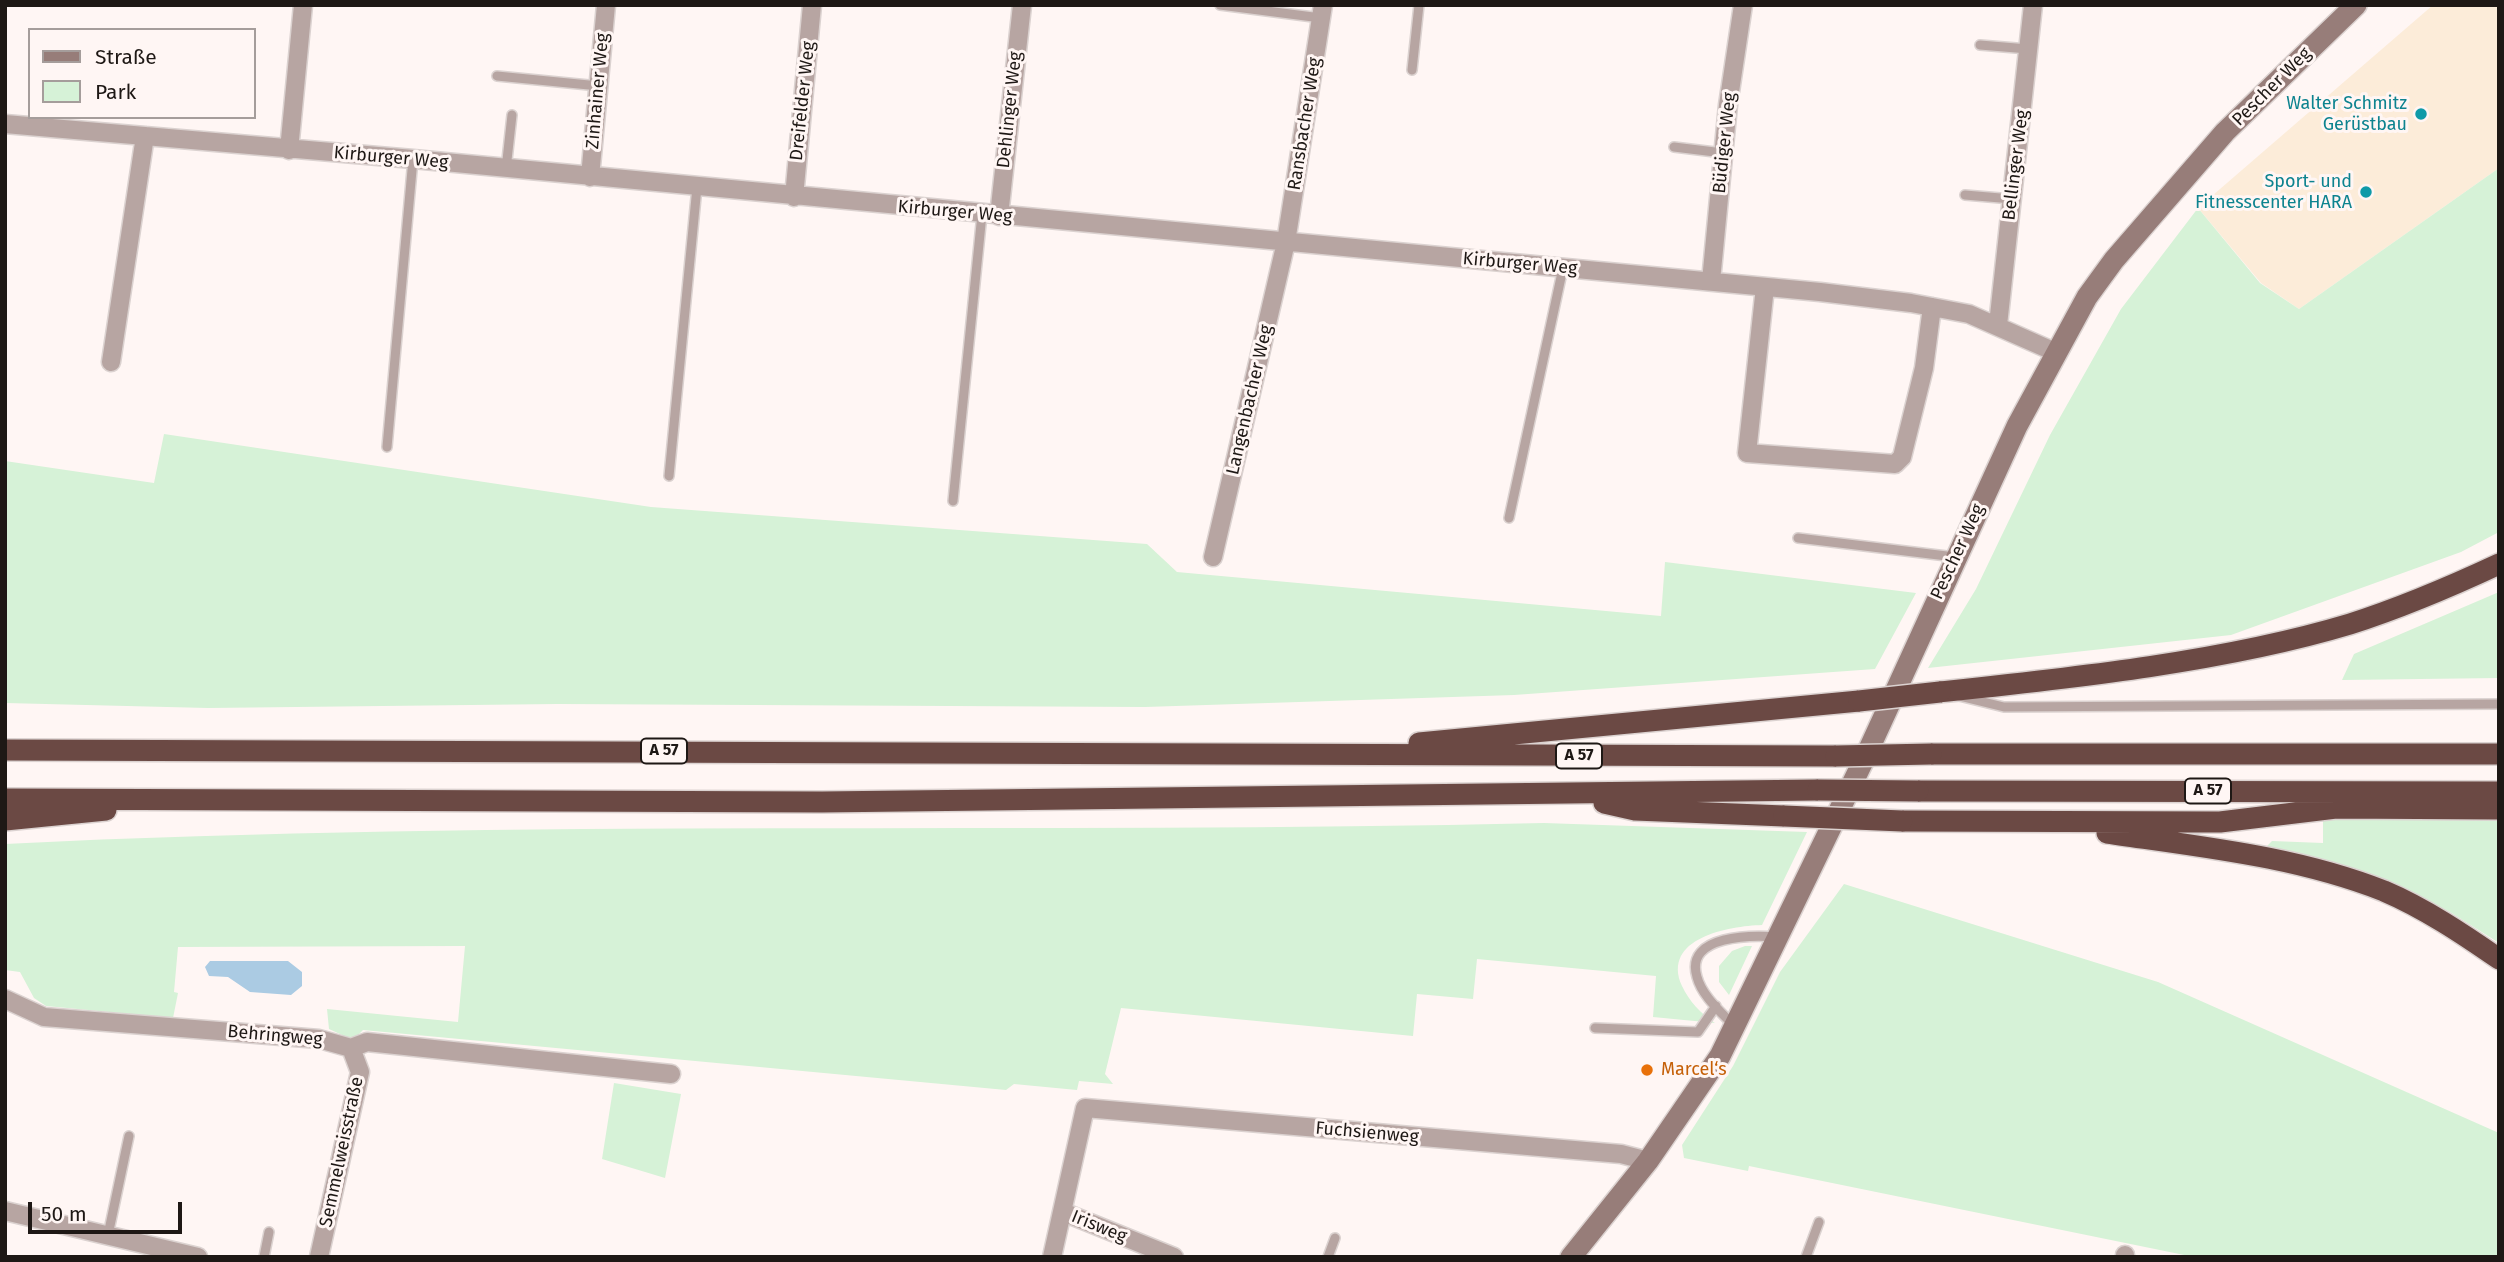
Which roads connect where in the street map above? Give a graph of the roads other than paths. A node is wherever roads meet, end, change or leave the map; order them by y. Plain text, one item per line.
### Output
1 (303, 5) edge
2 (606, 5) edge
3 (813, 5) edge
4 (1022, 5) edge
5 (1220, 5) edge
6 (1419, 5) edge
7 (1743, 5) edge
8 (2033, 5) edge
9 (2356, 5) edge
10 (1322, 12) edge
11 (1980, 45) dead end
12 (2028, 49) junction
13 (1412, 70) dead end
14 (497, 76) dead end
15 (599, 86) junction
16 (512, 115) dead end
17 (5, 124) edge
18 (145, 136) junction
19 (1674, 147) dead end
20 (289, 150) junction
21 (1723, 153) junction
22 (413, 159) junction
23 (506, 169) junction
24 (590, 177) junction
25 (697, 187) junction
26 (1965, 195) dead end
27 (794, 197) junction
28 (2012, 199) junction
29 (990, 215) junction
30 (1286, 242) junction
31 (1563, 268) junction
32 (1711, 281) junction
33 (1765, 287) junction
34 (1932, 307) junction
35 (1998, 325) junction
36 (2055, 352) junction
37 (111, 362) dead end
38 (387, 447) dead end
39 (669, 476) dead end
40 (953, 501) dead end
41 (1509, 517) dead end
42 (1798, 538) dead end
43 (1213, 557) dead end
44 (1955, 557) junction
45 (2499, 564) edge
46 (1940, 692) junction
47 (2499, 704) edge
48 (2499, 748) edge
49 (5, 750) edge
50 (1322, 752) junction
51 (2462, 753) junction
52 (2499, 754) edge
53 (2499, 793) edge
54 (1571, 795) junction
55 (230, 797) junction
56 (5, 799) edge
57 (2499, 809) edge
58 (5, 820) edge
59 (2039, 823) junction
60 (1780, 937) junction
61 (2499, 959) edge
62 (5, 999) edge
63 (1716, 1006) junction
64 (1595, 1027) dead end
65 (1735, 1028) junction
66 (351, 1048) junction
67 (671, 1074) dead end
68 (129, 1136) dead end
69 (1648, 1161) junction
70 (5, 1211) edge
71 (1063, 1212) junction
72 (1819, 1222) dead end
73 (269, 1231) dead end
74 (108, 1235) junction
75 (1335, 1238) dead end
76 (157, 1252) edge
77 (198, 1257) edge
78 (264, 1257) edge
79 (319, 1257) edge
80 (1052, 1257) edge
81 (1174, 1257) edge
82 (1328, 1257) edge
83 (1571, 1257) edge
84 (1806, 1257) edge

1 - 20 street
2 - 15 street, Zinhainer Weg
3 - 27 street, Dreifelder Weg
4 - 29 street, Dehlinger Weg
5 - 10 lane
6 - 13 lane
7 - 21 street, Büdiger Weg
8 - 12 street, Bellinger Weg
9 - 36 street, Pescher Weg
10 - 30 street, Ransbacher Weg
11 - 12 lane
12 - 28 street, Bellinger Weg
14 - 15 lane
15 - 24 street, Zinhainer Weg
16 - 23 lane
17 - 18 street, Kirburger Weg
18 - 20 street, Kirburger Weg
18 - 37 street
19 - 21 lane
20 - 22 street, Kirburger Weg
21 - 32 street, Büdiger Weg
22 - 23 street, Kirburger Weg
22 - 38 lane
23 - 24 street, Kirburger Weg
24 - 25 street, Kirburger Weg
25 - 27 street, Kirburger Weg
25 - 39 lane
26 - 28 lane
27 - 29 street, Kirburger Weg
28 - 35 street, Bellinger Weg
29 - 30 street, Kirburger Weg
29 - 40 lane
30 - 31 street, Kirburger Weg
30 - 43 street, Langenbacher Weg
31 - 32 street, Kirburger Weg
31 - 41 lane
32 - 33 street, Kirburger Weg
33 - 34 street, Kirburger Weg
33 - 34 street
34 - 35 street, Kirburger Weg
35 - 36 street, Kirburger Weg
36 - 44 street, Pescher Weg
42 - 44 lane
44 - 60 street, Pescher Weg
45 - 46 highway
46 - 47 lane
46 - 50 highway, bridge
48 - 51 highway
49 - 50 highway, A 57
50 - 51 highway, A 57, bridge
51 - 52 highway, A 57
53 - 54 highway, A 57, bridge
54 - 55 highway, A 57
54 - 59 highway, bridge
55 - 56 highway, A 57
55 - 58 highway
57 - 59 highway
59 - 61 highway
60 - 63 lane
60 - 65 street, Pescher Weg
62 - 66 street, Behringweg
63 - 64 lane
63 - 65 lane
65 - 69 street, Pescher Weg
66 - 67 street, Behringweg
66 - 79 street, Semmelweisstraße
68 - 74 lane
69 - 71 street, Fuchsienweg
69 - 83 street, Pescher Weg
70 - 74 street
71 - 80 street
71 - 81 street, Irisweg
72 - 84 lane
73 - 78 lane
74 - 76 street
75 - 82 lane
76 - 77 street

